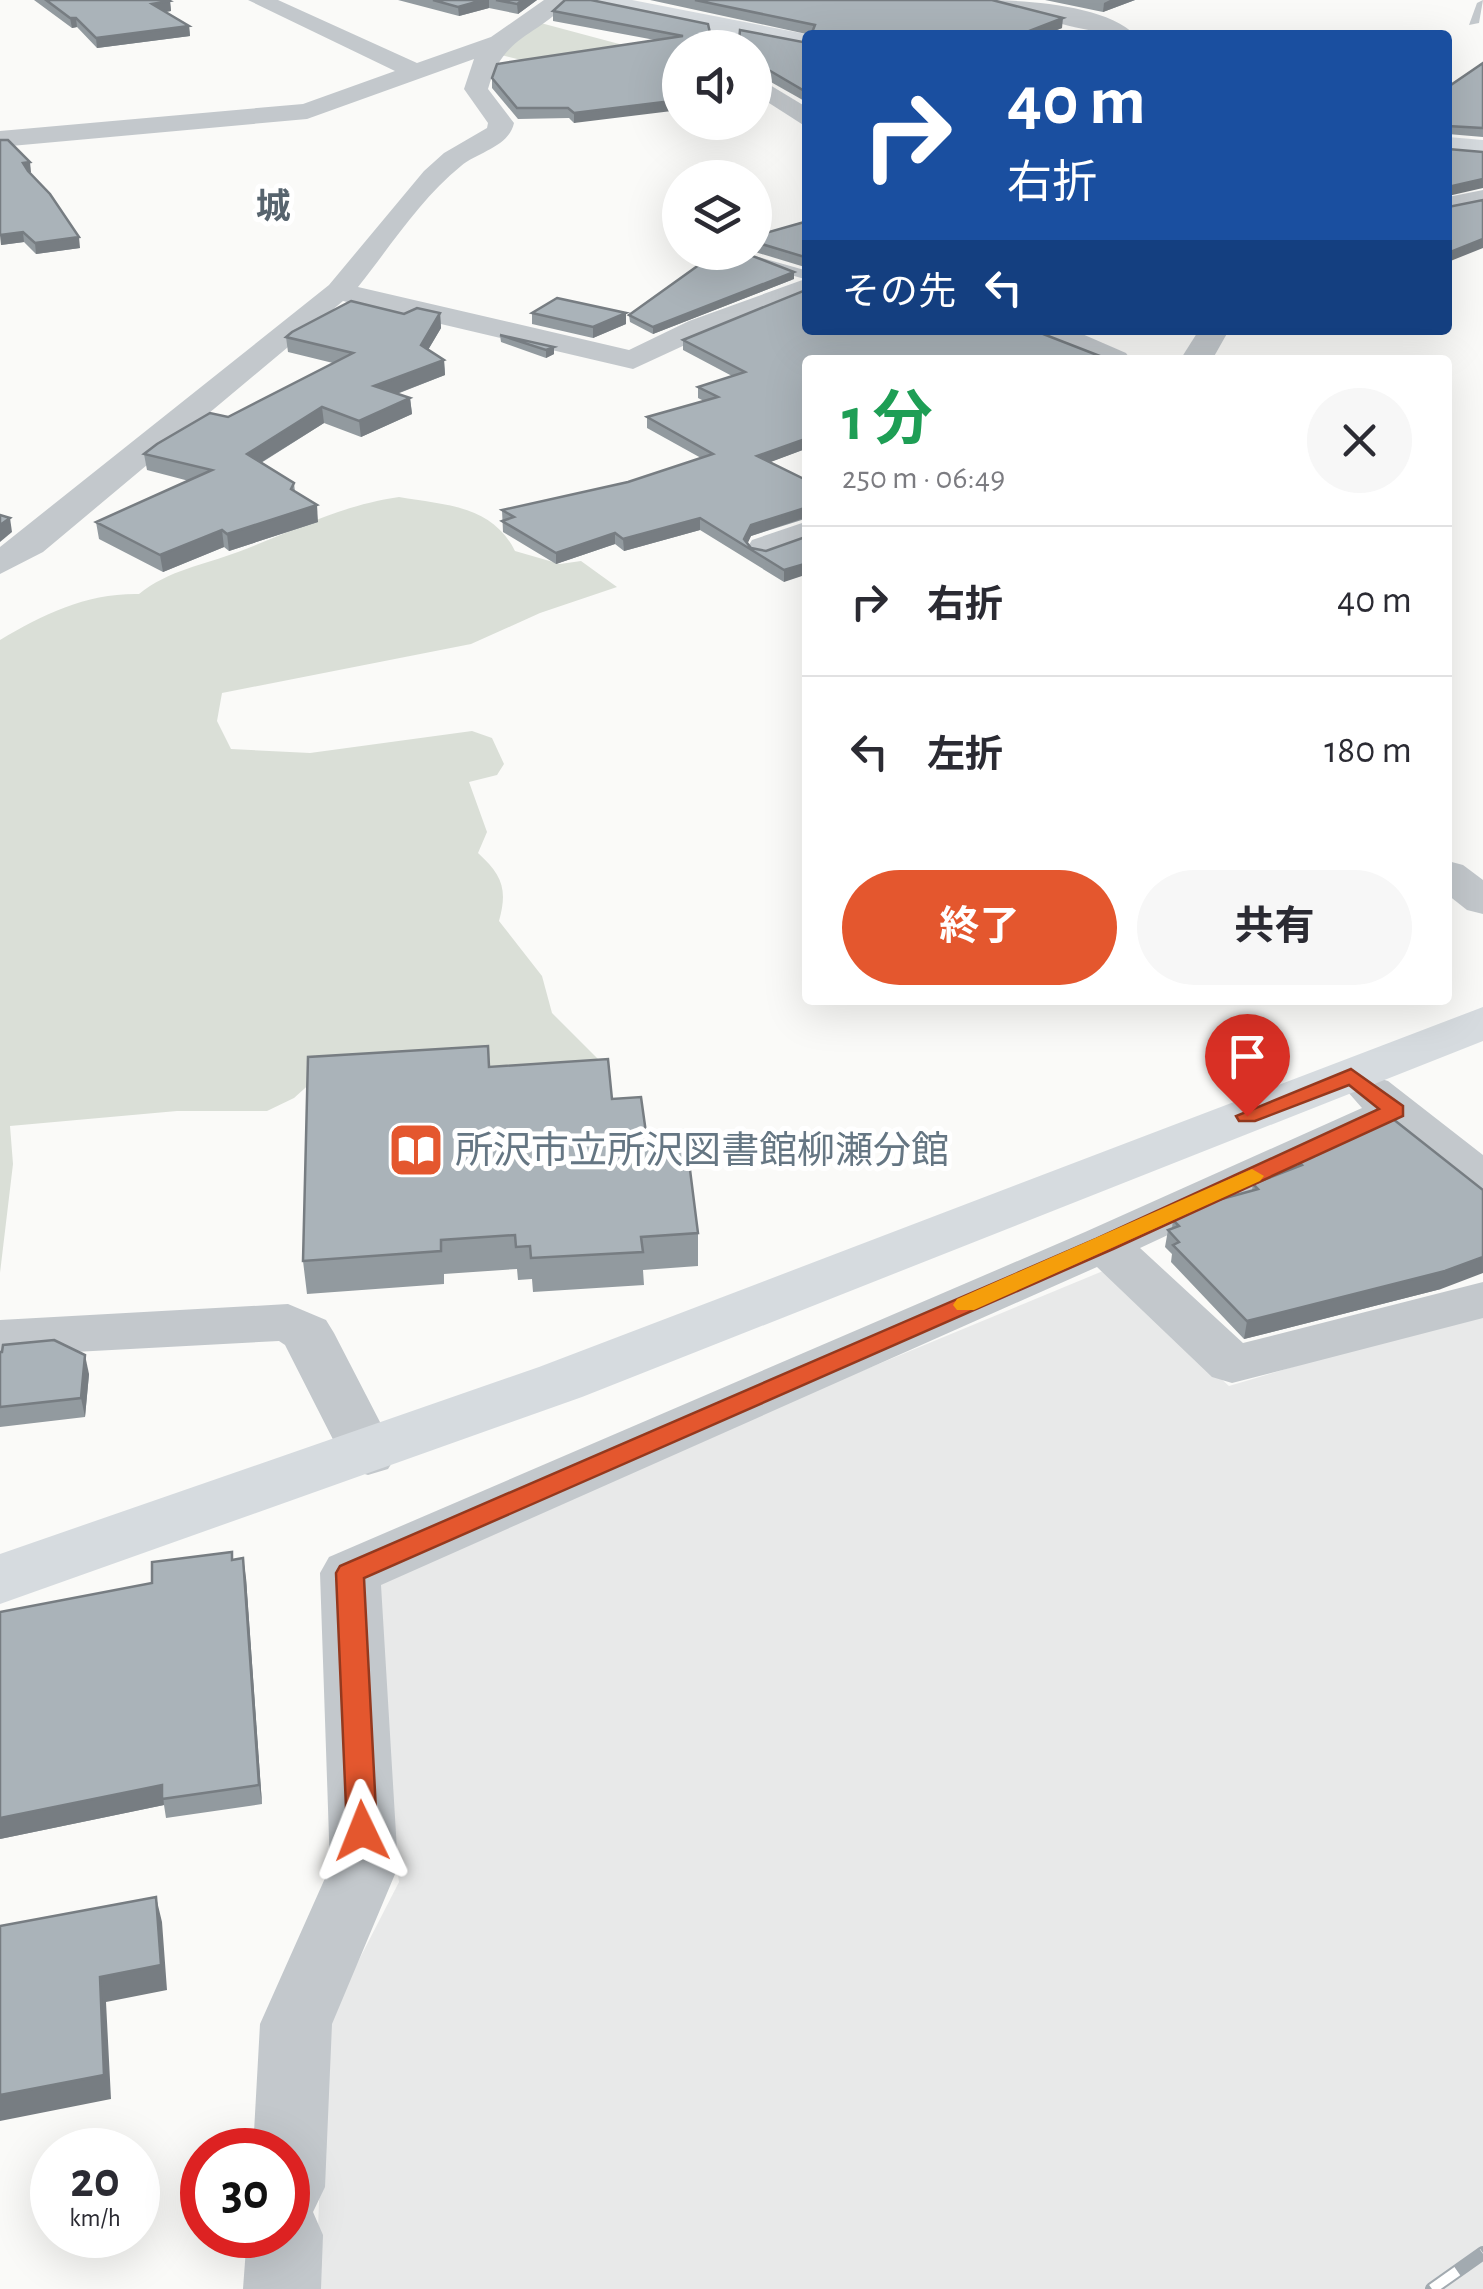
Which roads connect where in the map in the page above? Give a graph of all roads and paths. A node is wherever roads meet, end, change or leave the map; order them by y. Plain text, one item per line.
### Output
1 (259, 0) edge
2 (559, 0) edge
3 (594, 0) edge
4 (996, 0) edge
5 (1483, 3) edge
6 (1473, 23) dead end
7 (702, 30) edge
8 (1112, 30) edge
9 (772, 39) edge
10 (499, 42) junction
11 (802, 42) edge
12 (412, 70) junction
13 (772, 95) edge
14 (802, 116) edge
15 (0, 139) edge
16 (1452, 146) edge
17 (1483, 149) edge
18 (1483, 198) edge
19 (1452, 204) edge
20 (772, 265) edge
21 (802, 274) edge
22 (802, 289) edge
23 (339, 291) junction
24 (1059, 335) edge
25 (1104, 355) edge
26 (802, 532) edge
27 (764, 548) edge
28 (0, 563) edge
29 (1452, 877) edge
30 (1483, 901) edge
31 (1483, 1024) edge
32 (1373, 1093) junction
33 (1483, 1180) edge
34 (1104, 1244) junction
35 (1483, 1300) edge
36 (0, 1338) edge
37 (368, 1455) junction
38 (0, 1579) edge
39 (291, 2128) edge
40 (284, 2258) edge
41 (282, 2289) edge

1 - 12 street
2 - 10 street
3 - 7 street
4 - 8 street
5 - 6 lane
9 - 11 street
10 - 12 street
10 - 23 street
12 - 15 street
13 - 14 street
16 - 17 street
18 - 19 street
20 - 21 lane
22 - 23 street
23 - 28 street
24 - 25 street
26 - 27 street
29 - 30 street
31 - 32 street
32 - 33 street
32 - 34 street
32 - 37 street
34 - 35 street
34 - 39 street
36 - 37 street
37 - 38 street
40 - 41 street

